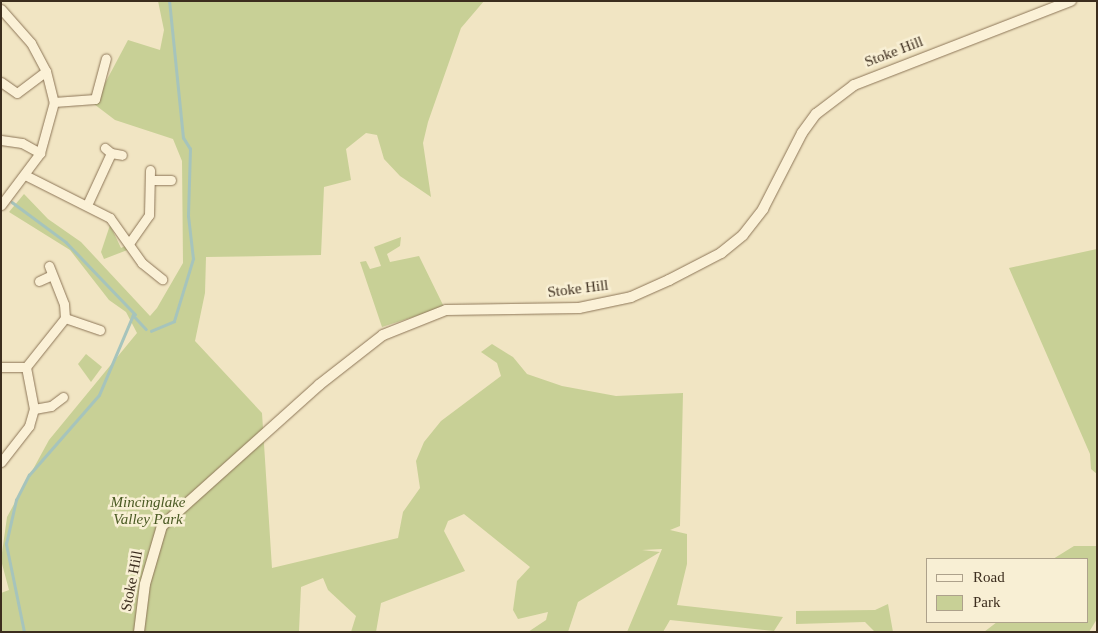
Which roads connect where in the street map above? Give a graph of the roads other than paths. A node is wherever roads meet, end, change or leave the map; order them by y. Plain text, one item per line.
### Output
1 (1071, 1) edge
2 (1, 8) edge
3 (106, 58) dead end
4 (46, 71) junction
5 (1, 82) edge
6 (54, 102) junction
7 (1, 140) edge
8 (40, 153) junction
9 (122, 155) dead end
10 (150, 170) dead end
11 (25, 175) junction
12 (151, 180) junction
13 (171, 180) dead end
14 (1, 205) edge
15 (87, 205) junction
16 (130, 242) junction
17 (162, 279) dead end
18 (40, 281) dead end
19 (65, 318) junction
20 (91, 336) dead end
21 (1, 367) edge
22 (26, 367) junction
23 (62, 397) dead end
24 (34, 409) junction
25 (1, 462) edge
26 (139, 632) edge

1 - 26 street, Stoke Hill
2 - 4 street
3 - 6 street
4 - 5 street
4 - 6 street
6 - 8 street
7 - 8 street
8 - 11 street
9 - 15 street
10 - 12 street
11 - 14 street
11 - 15 street
12 - 13 street
12 - 16 street
15 - 16 street
16 - 17 street
18 - 19 street
19 - 20 street
19 - 22 street
21 - 22 street
22 - 24 street
23 - 24 street
24 - 25 street

